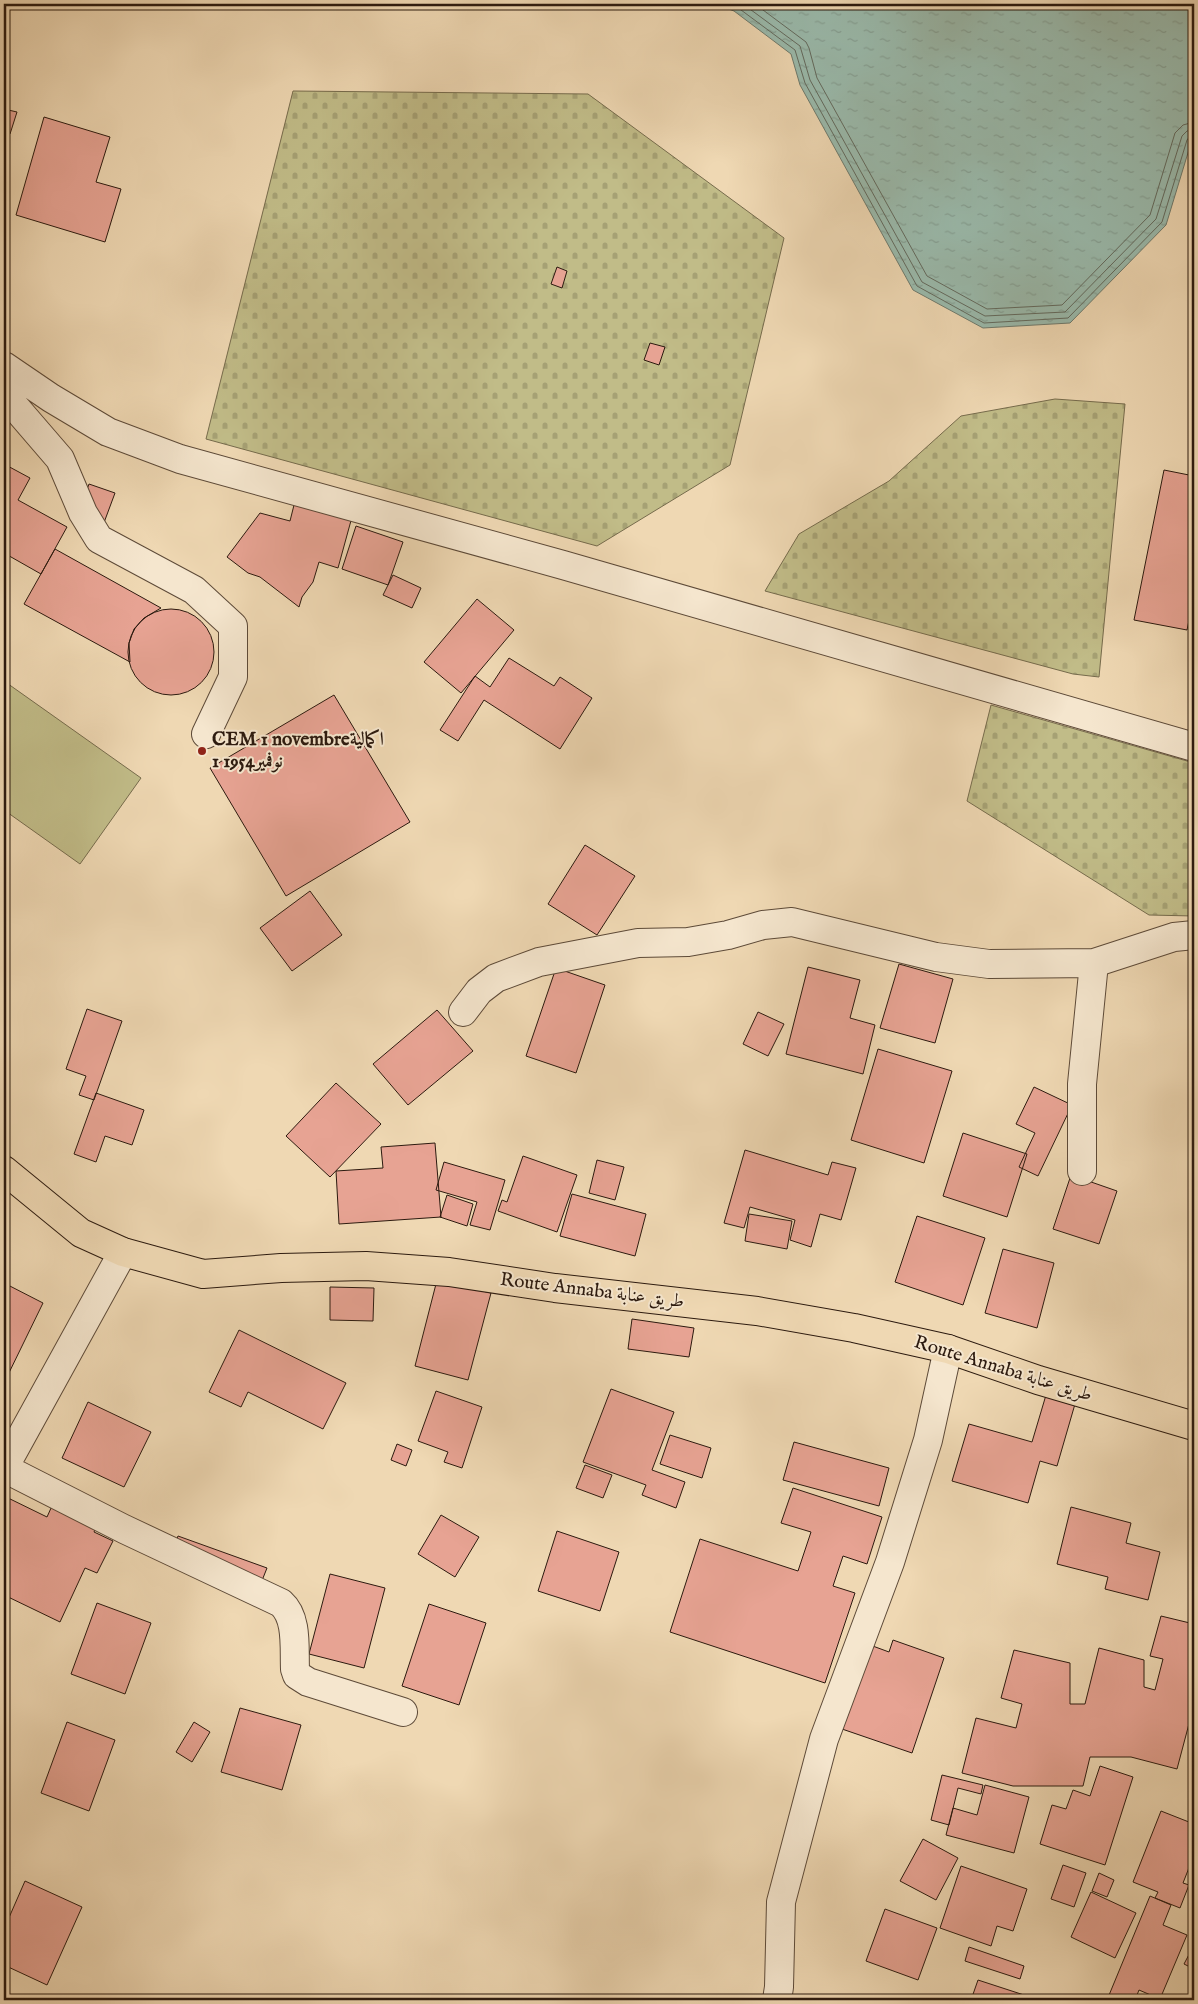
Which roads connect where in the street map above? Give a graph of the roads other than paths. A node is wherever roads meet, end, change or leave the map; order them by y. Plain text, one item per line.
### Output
1 (4, 366) edge
2 (4, 394) edge
3 (206, 734) dead end
4 (1194, 747) edge
5 (1194, 935) edge
6 (1094, 963) junction
7 (463, 1012) dead end
8 (4, 1170) edge
9 (1082, 1171) dead end
10 (123, 1252) junction
11 (948, 1348) junction
12 (1194, 1426) edge
13 (4, 1468) edge
14 (403, 1712) dead end
15 (777, 2000) edge

1 - 4 street
2 - 3 street
5 - 6 street
6 - 7 street
6 - 9 street
8 - 10 main road, Route Annaba طريق عنابة
10 - 11 main road, Route Annaba طريق عنابة
10 - 13 street
11 - 12 main road, Route Annaba طريق عنابة
11 - 15 street
13 - 14 street

